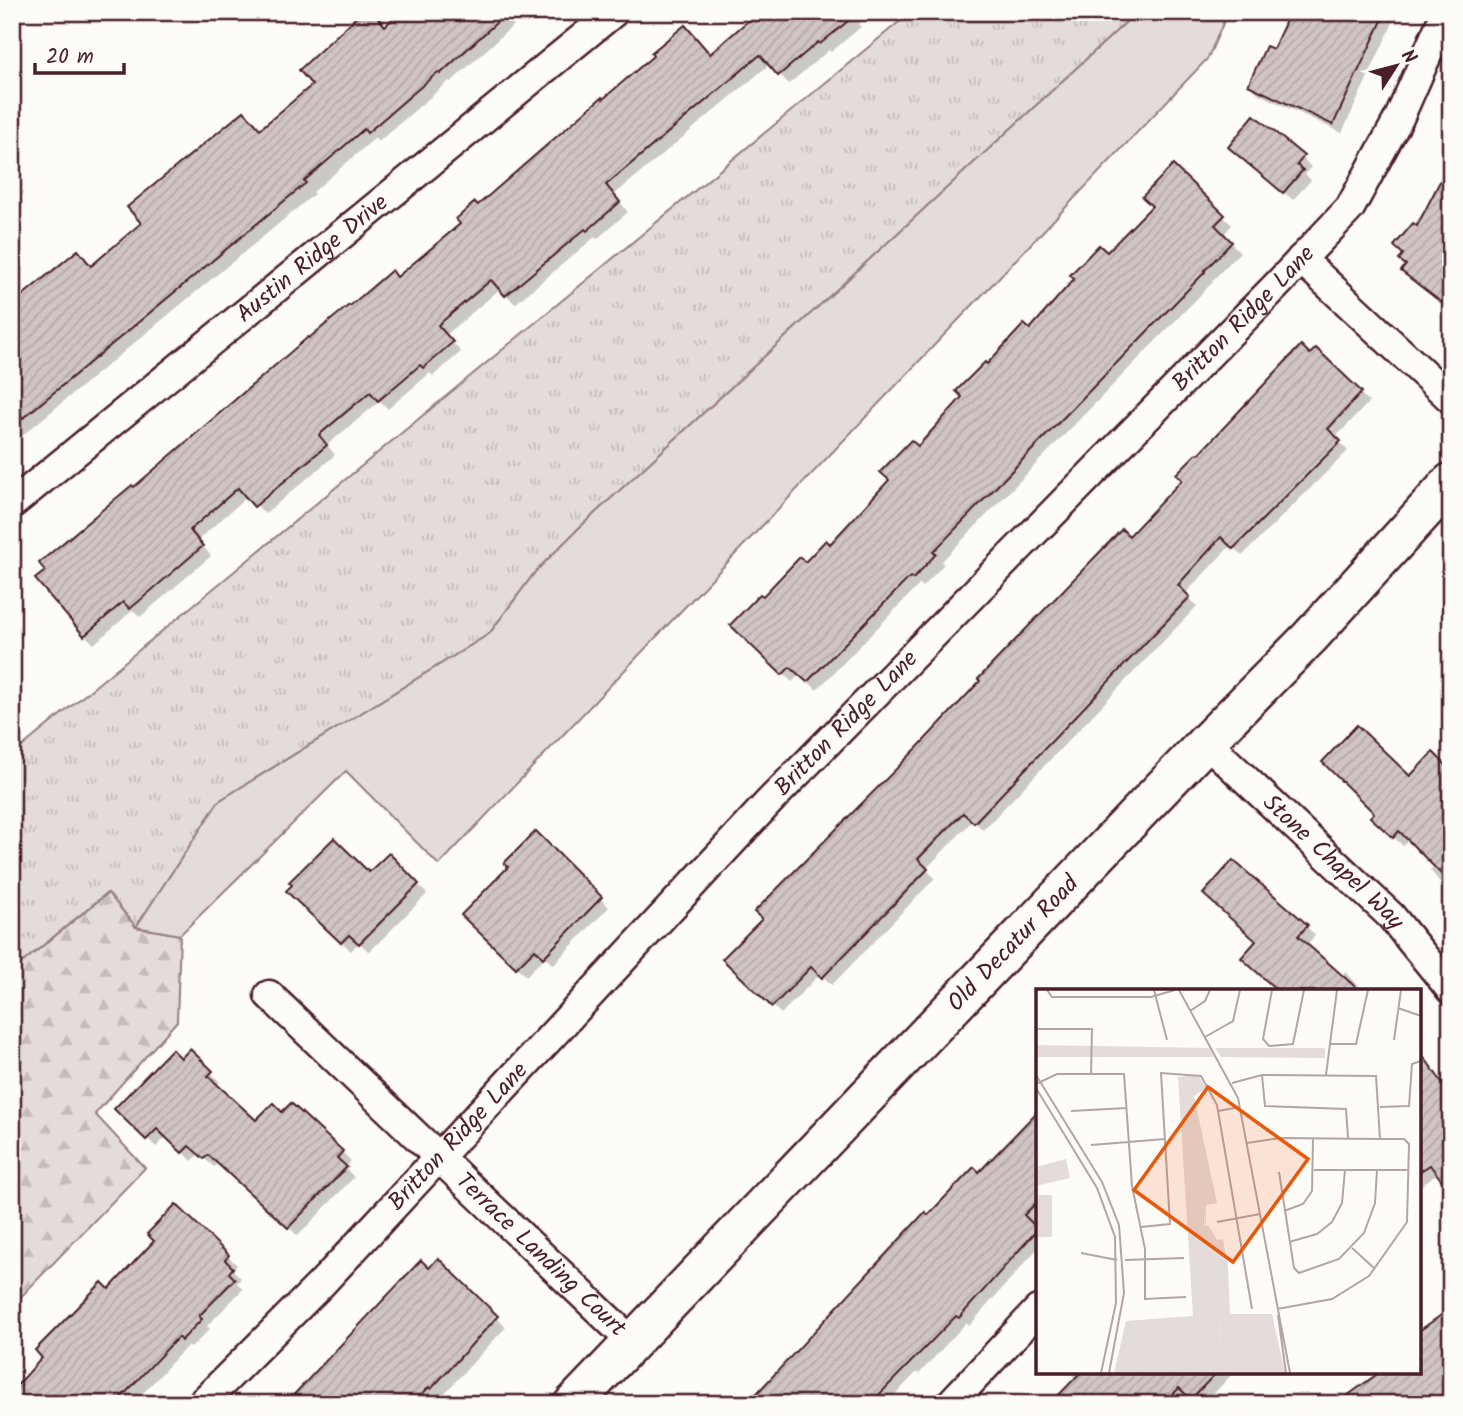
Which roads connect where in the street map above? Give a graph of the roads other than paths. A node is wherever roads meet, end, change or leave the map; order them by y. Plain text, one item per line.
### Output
1 (614, 12) edge
2 (1446, 12) edge
3 (1301, 259) junction
4 (1451, 399) edge
5 (1451, 482) edge
6 (12, 504) edge
7 (1206, 742) junction
8 (1451, 990) edge
9 (269, 995) dead end
10 (439, 1157) junction
11 (1036, 1312) edge
12 (632, 1342) junction
13 (201, 1404) edge
14 (573, 1404) edge
15 (950, 1404) edge

1 - 6 street, Austin Ridge Drive
2 - 3 street, Britton Ridge Lane
3 - 4 street
3 - 10 street, Britton Ridge Lane
5 - 7 street, Old Decatur Road
7 - 8 street, Stone Chapel Way
7 - 12 street, Old Decatur Road
9 - 10 street, Terrace Landing Court
10 - 12 street, Terrace Landing Court
10 - 13 street, Britton Ridge Lane
11 - 15 street
12 - 14 street, Old Decatur Road

